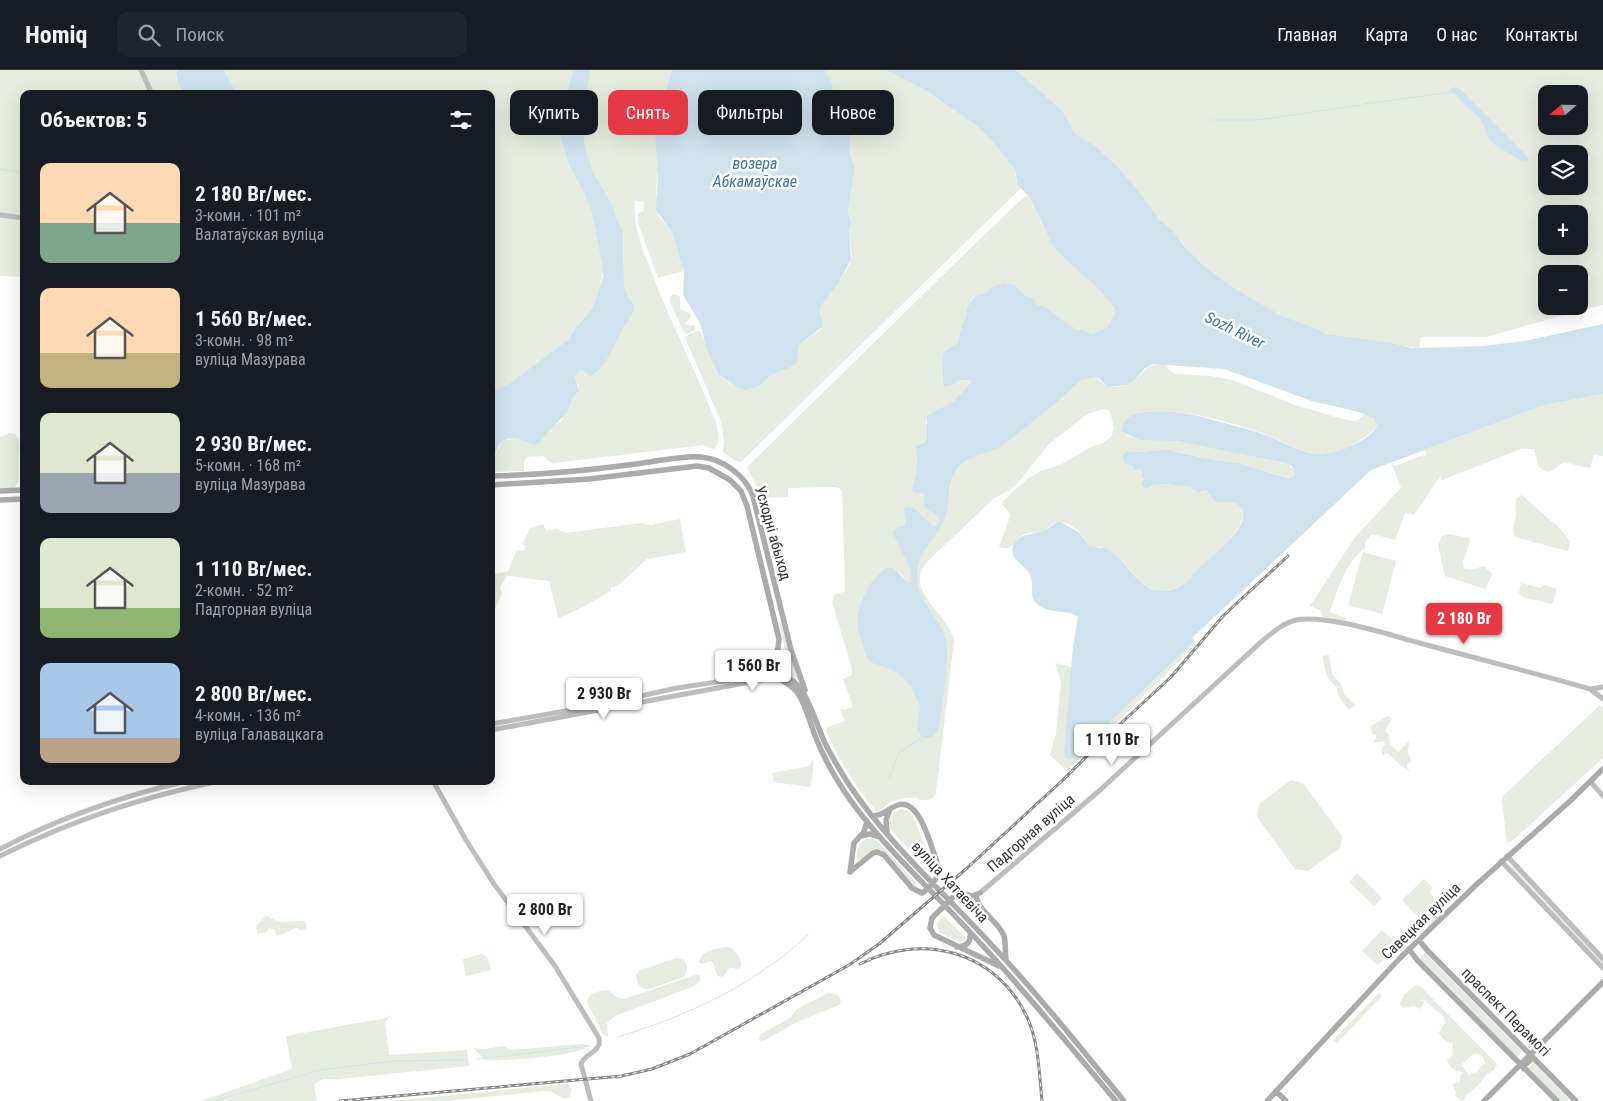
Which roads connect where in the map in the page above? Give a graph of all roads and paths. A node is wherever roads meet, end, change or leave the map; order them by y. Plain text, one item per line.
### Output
1 (141, 70) edge
2 (150, 90) edge
3 (0, 215) edge
4 (20, 218) edge
5 (495, 476) edge
6 (495, 484) edge
7 (20, 490) edge
8 (0, 492) edge
9 (20, 499) edge
10 (0, 500) edge
11 (780, 606) junction
12 (772, 608) junction
13 (779, 646) junction
14 (776, 673) junction
15 (759, 674) junction
16 (779, 679) junction
17 (735, 682) junction
18 (1603, 687) edge
19 (1590, 689) junction
20 (1603, 698) edge
21 (807, 700) junction
22 (495, 723) edge
23 (495, 729) edge
24 (1603, 769) edge
25 (1590, 782) junction
26 (170, 785) edge
27 (201, 785) edge
28 (435, 785) edge
29 (1603, 796) edge
30 (891, 808) junction
31 (873, 816) junction
32 (867, 821) junction
33 (888, 834) junction
34 (860, 836) junction
35 (882, 839) junction
36 (0, 849) edge
37 (0, 856) edge
38 (1508, 856) junction
39 (1502, 861) junction
40 (1513, 864) junction
41 (1508, 868) junction
42 (978, 894) junction
43 (1569, 923) junction
44 (1564, 928) junction
45 (1001, 930) junction
46 (970, 932) junction
47 (988, 940) junction
48 (1419, 940) junction
49 (957, 947) junction
50 (1426, 949) junction
51 (1409, 950) junction
52 (1603, 959) edge
53 (1006, 960) junction
54 (1417, 960) junction
55 (1001, 966) junction
56 (1603, 968) edge
57 (1603, 982) edge
58 (1530, 1054) junction
59 (1520, 1064) junction
60 (1276, 1091) junction
61 (591, 1101) edge
62 (1116, 1101) edge
63 (1124, 1101) edge
64 (1267, 1101) edge
65 (1286, 1101) edge
66 (1484, 1101) edge
67 (1556, 1101) edge
68 (1576, 1101) edge

1 - 2 street
3 - 4 street
5 - 11 main road, Усходні абыход
6 - 12 main road, Усходні абыход
7 - 8 main road
9 - 10 main road
11 - 12 main road
11 - 21 main road, Усходні абыход
12 - 13 main road, Усходні абыход
13 - 14 main road, Усходні абыход
13 - 15 main road
14 - 15 street
14 - 16 main road
14 - 21 main road, вуліца Хатаевіча
15 - 17 street
16 - 17 street
16 - 32 main road, вуліца Хатаевіча
17 - 22 street
17 - 23 street
18 - 19 street
19 - 20 street
19 - 42 street, Падгорная вуліца
21 - 31 main road, вуліца Хатаевіча
24 - 25 main road, Савецкая вуліца
25 - 29 street
25 - 38 main road, Савецкая вуліца
26 - 36 street
27 - 37 street
28 - 61 street
30 - 31 main road
30 - 33 main road
30 - 34 main road
31 - 33 main road, вуліца Хатаевіча
32 - 34 main road
32 - 35 main road, вуліца Хатаевіча
33 - 47 main road, вуліца Хатаевіча
34 - 35 main road
35 - 46 main road, вуліца Хатаевіча
38 - 39 main road, Савецкая вуліца
38 - 40 street
39 - 41 street
39 - 48 main road, Савецкая вуліца
40 - 41 street
40 - 43 street
41 - 44 street
42 - 45 main road
42 - 49 main road
43 - 44 street
43 - 52 street
44 - 56 street
45 - 47 main road
45 - 53 main road
46 - 49 main road
46 - 55 main road, вуліца Хатаевіча
47 - 53 main road, вуліца Хатаевіча
48 - 50 main road, праспект Перамогі
48 - 51 main road, Савецкая вуліца
49 - 55 main road
50 - 54 main road
50 - 58 main road, праспект Перамогі
51 - 54 main road, праспект Перамогі
51 - 60 main road, Савецкая вуліца
53 - 63 main road, вуліца Хатаевіча
54 - 59 main road, праспект Перамогі
55 - 62 main road, вуліца Хатаевіча
57 - 58 main road
58 - 59 main road
58 - 59 main road
58 - 68 main road, праспект Перамогі
59 - 66 main road
59 - 67 main road, праспект Перамогі
60 - 64 main road, Савецкая вуліца
60 - 65 main road

